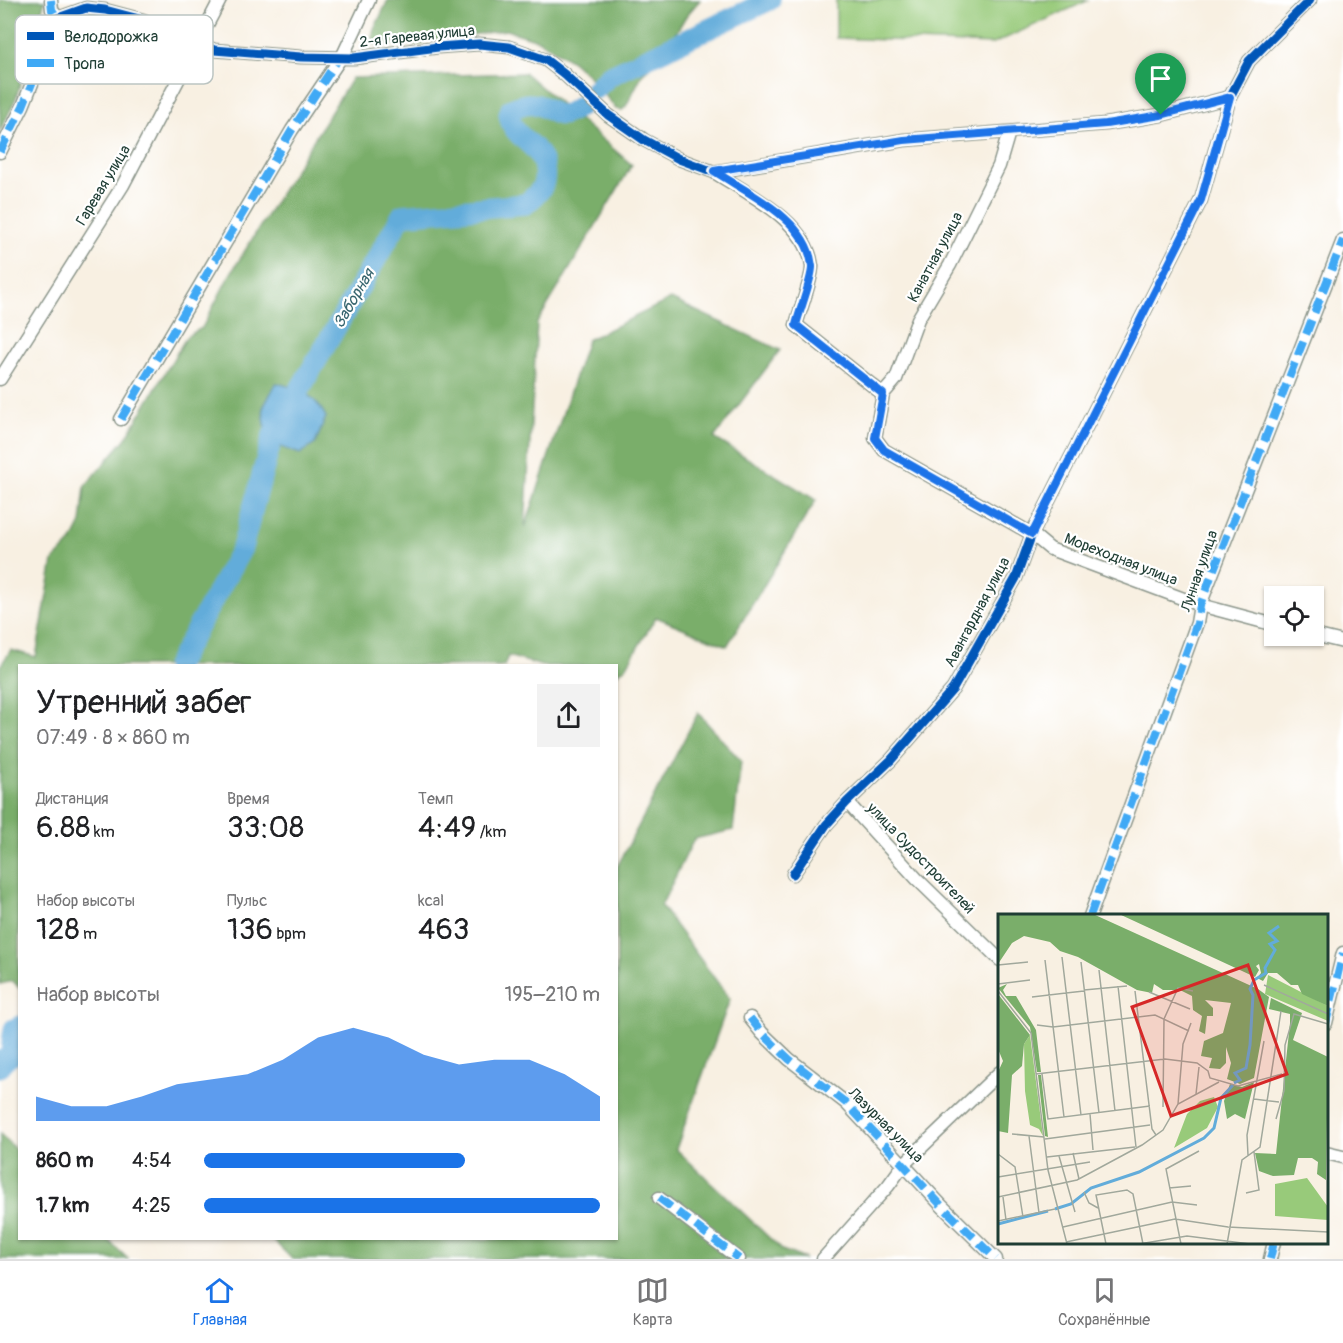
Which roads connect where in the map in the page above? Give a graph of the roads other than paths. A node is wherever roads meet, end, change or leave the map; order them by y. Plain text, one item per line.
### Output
1 (51, 0) edge
2 (220, 0) edge
3 (369, 0) edge
4 (1310, 0) edge
5 (56, 15) edge
6 (66, 15) edge
7 (124, 15) edge
8 (212, 15) edge
9 (213, 50) edge
10 (339, 58) junction
11 (32, 84) edge
12 (176, 84) edge
13 (1230, 97) junction
14 (1009, 132) junction
15 (0, 152) edge
16 (714, 171) junction
17 (1343, 240) edge
18 (0, 379) edge
19 (883, 394) junction
20 (121, 419) dead end
21 (1032, 534) junction
22 (1200, 605) junction
23 (1264, 622) edge
24 (1324, 637) edge
25 (1343, 642) edge
26 (847, 802) junction
27 (793, 873) dead end
28 (1090, 914) edge
29 (1343, 953) edge
30 (998, 959) edge
31 (1328, 1015) edge
32 (750, 1018) dead end
33 (998, 1073) edge
34 (1328, 1153) edge
35 (1343, 1157) edge
36 (904, 1164) junction
37 (659, 1198) dead end
38 (1274, 1244) edge
39 (739, 1259) edge
40 (823, 1259) edge
41 (996, 1259) edge
42 (1270, 1259) edge

1 - 5 street
2 - 8 street, Гаревая улица
3 - 10 street, 2-я Гаревая улица
4 - 13 street
6 - 7 street, 2-я Гаревая улица
9 - 10 street, 2-я Гаревая улица
10 - 16 street, 2-я Гаревая улица
10 - 20 street
11 - 15 street
12 - 18 street, Гаревая улица
13 - 14 street, 2-я Гаревая улица
13 - 21 street, Авангардная улица
14 - 16 street, 2-я Гаревая улица
14 - 19 street, Канатная улица
16 - 19 street
17 - 22 street, Лунная улица
19 - 21 street, Мореходная улица
21 - 22 street, Мореходная улица
21 - 26 street, Авангардная улица
22 - 23 street, Мореходная улица
22 - 28 street, Лунная улица
24 - 25 street
26 - 27 street, Авангардная улица
26 - 30 street, улица Судостроителей
29 - 31 street
32 - 36 street, Лазурная улица
33 - 36 street
34 - 35 street
36 - 40 street
36 - 41 street, Лазурная улица
37 - 39 street
38 - 42 street

